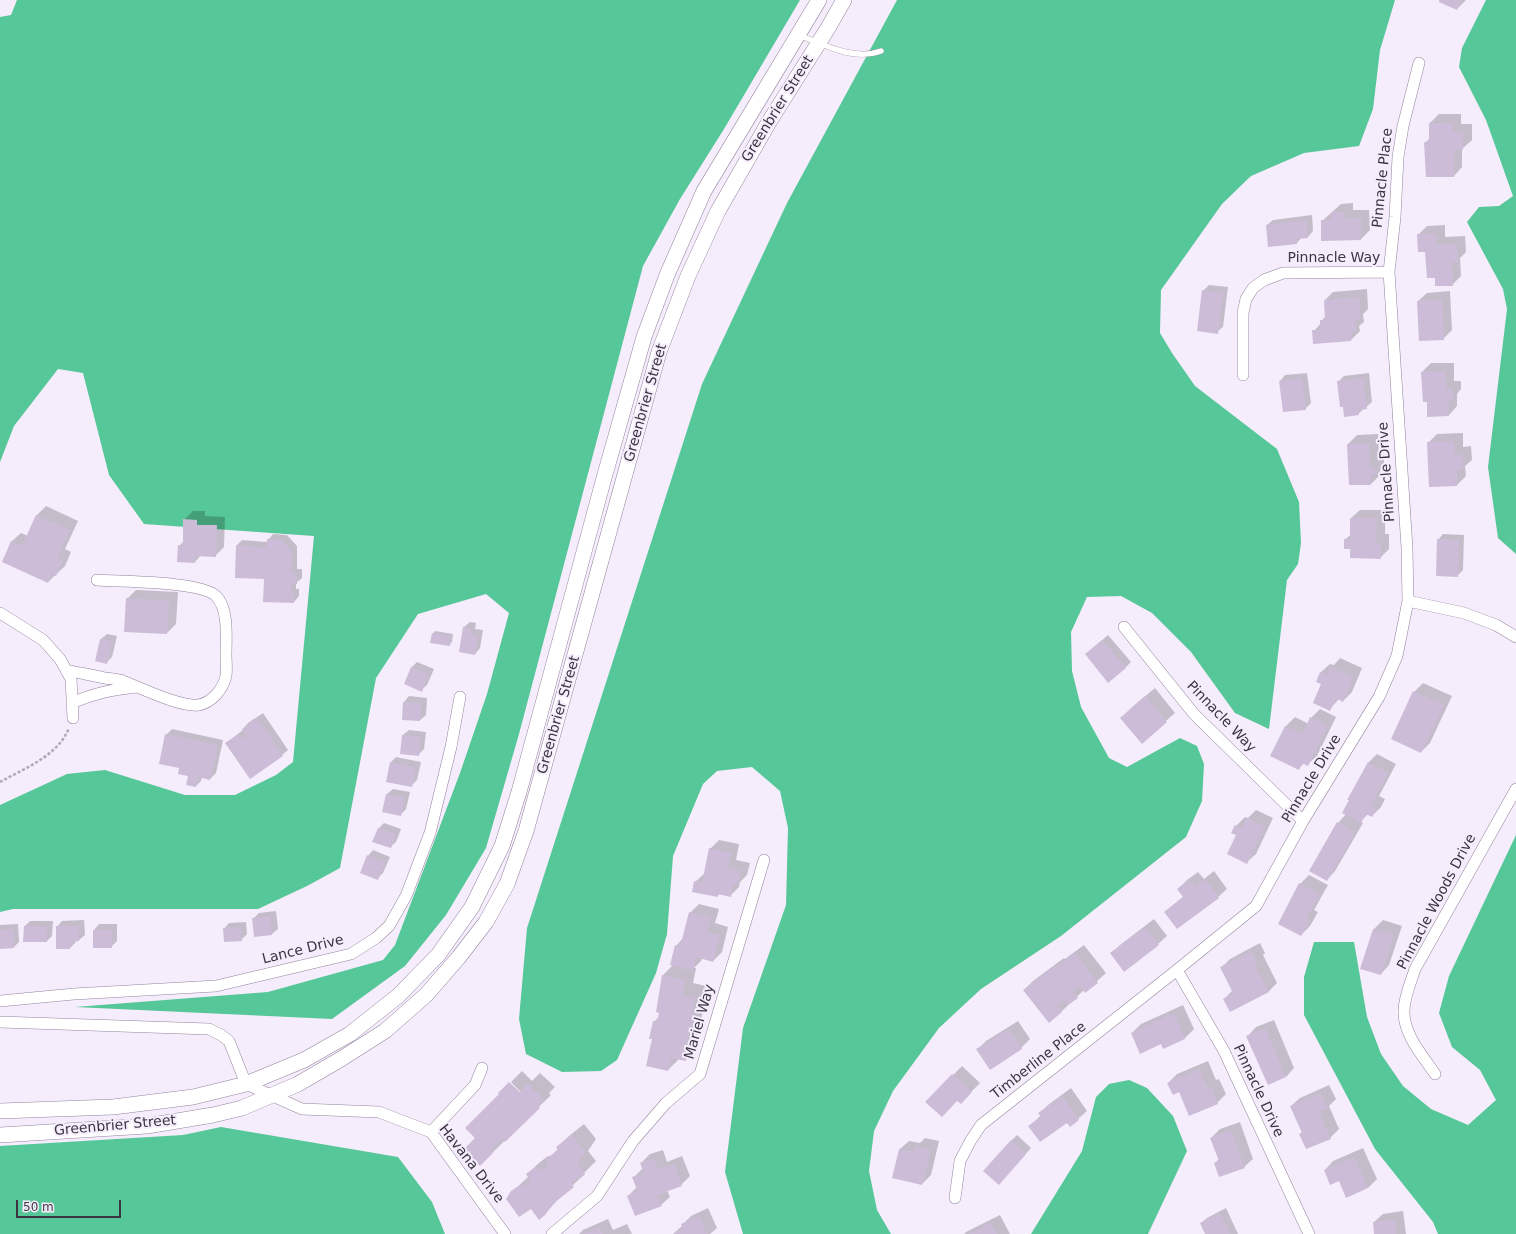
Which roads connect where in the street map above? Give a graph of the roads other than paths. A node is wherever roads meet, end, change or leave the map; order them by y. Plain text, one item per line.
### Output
1 (820, 0) edge
2 (844, 0) edge
3 (799, 35) junction
4 (819, 43) junction
5 (881, 51) dead end
6 (1419, 63) dead end
7 (1389, 272) junction
8 (649, 357) junction
9 (1243, 375) dead end
10 (97, 580) dead end
11 (1408, 601) junction
12 (0, 613) edge
13 (1124, 627) dead end
14 (1516, 637) edge
15 (66, 670) junction
16 (136, 687) junction
17 (460, 697) dead end
18 (72, 703) junction
19 (73, 718) road end
20 (1516, 789) edge
21 (1303, 821) junction
22 (764, 860) dead end
23 (1177, 970) junction
24 (0, 1001) edge
25 (0, 1022) edge
26 (482, 1068) dead end
27 (1435, 1074) dead end
28 (246, 1084) junction
29 (271, 1095) junction
30 (0, 1111) edge
31 (431, 1132) junction
32 (0, 1135) edge
33 (955, 1198) dead end
34 (505, 1234) edge
35 (552, 1234) edge
36 (1308, 1234) edge

1 - 3 main road, Greenbrier Street
2 - 4 main road, Greenbrier Street
3 - 4 lane
3 - 8 main road, Greenbrier Street
4 - 5 lane
4 - 8 main road, Greenbrier Street
6 - 7 street, Pinnacle Place
7 - 9 street, Pinnacle Way
7 - 11 street, Pinnacle Drive
8 - 28 main road, Greenbrier Street
8 - 29 main road, Greenbrier Street
10 - 16 street
11 - 14 street
11 - 21 street, Pinnacle Drive
12 - 15 street
13 - 21 street, Pinnacle Way
15 - 16 street
15 - 18 street
16 - 18 street
17 - 24 street, Lance Drive
18 - 19 street
20 - 27 street, Pinnacle Woods Drive
21 - 23 street, Pinnacle Drive
22 - 35 street, Mariel Way
23 - 33 street, Timberline Place
23 - 36 street, Pinnacle Drive
25 - 28 street
26 - 31 street
28 - 29 street, Havana Drive
28 - 30 main road, Greenbrier Street
29 - 31 street, Havana Drive
29 - 32 main road, Greenbrier Street
31 - 34 street, Havana Drive

